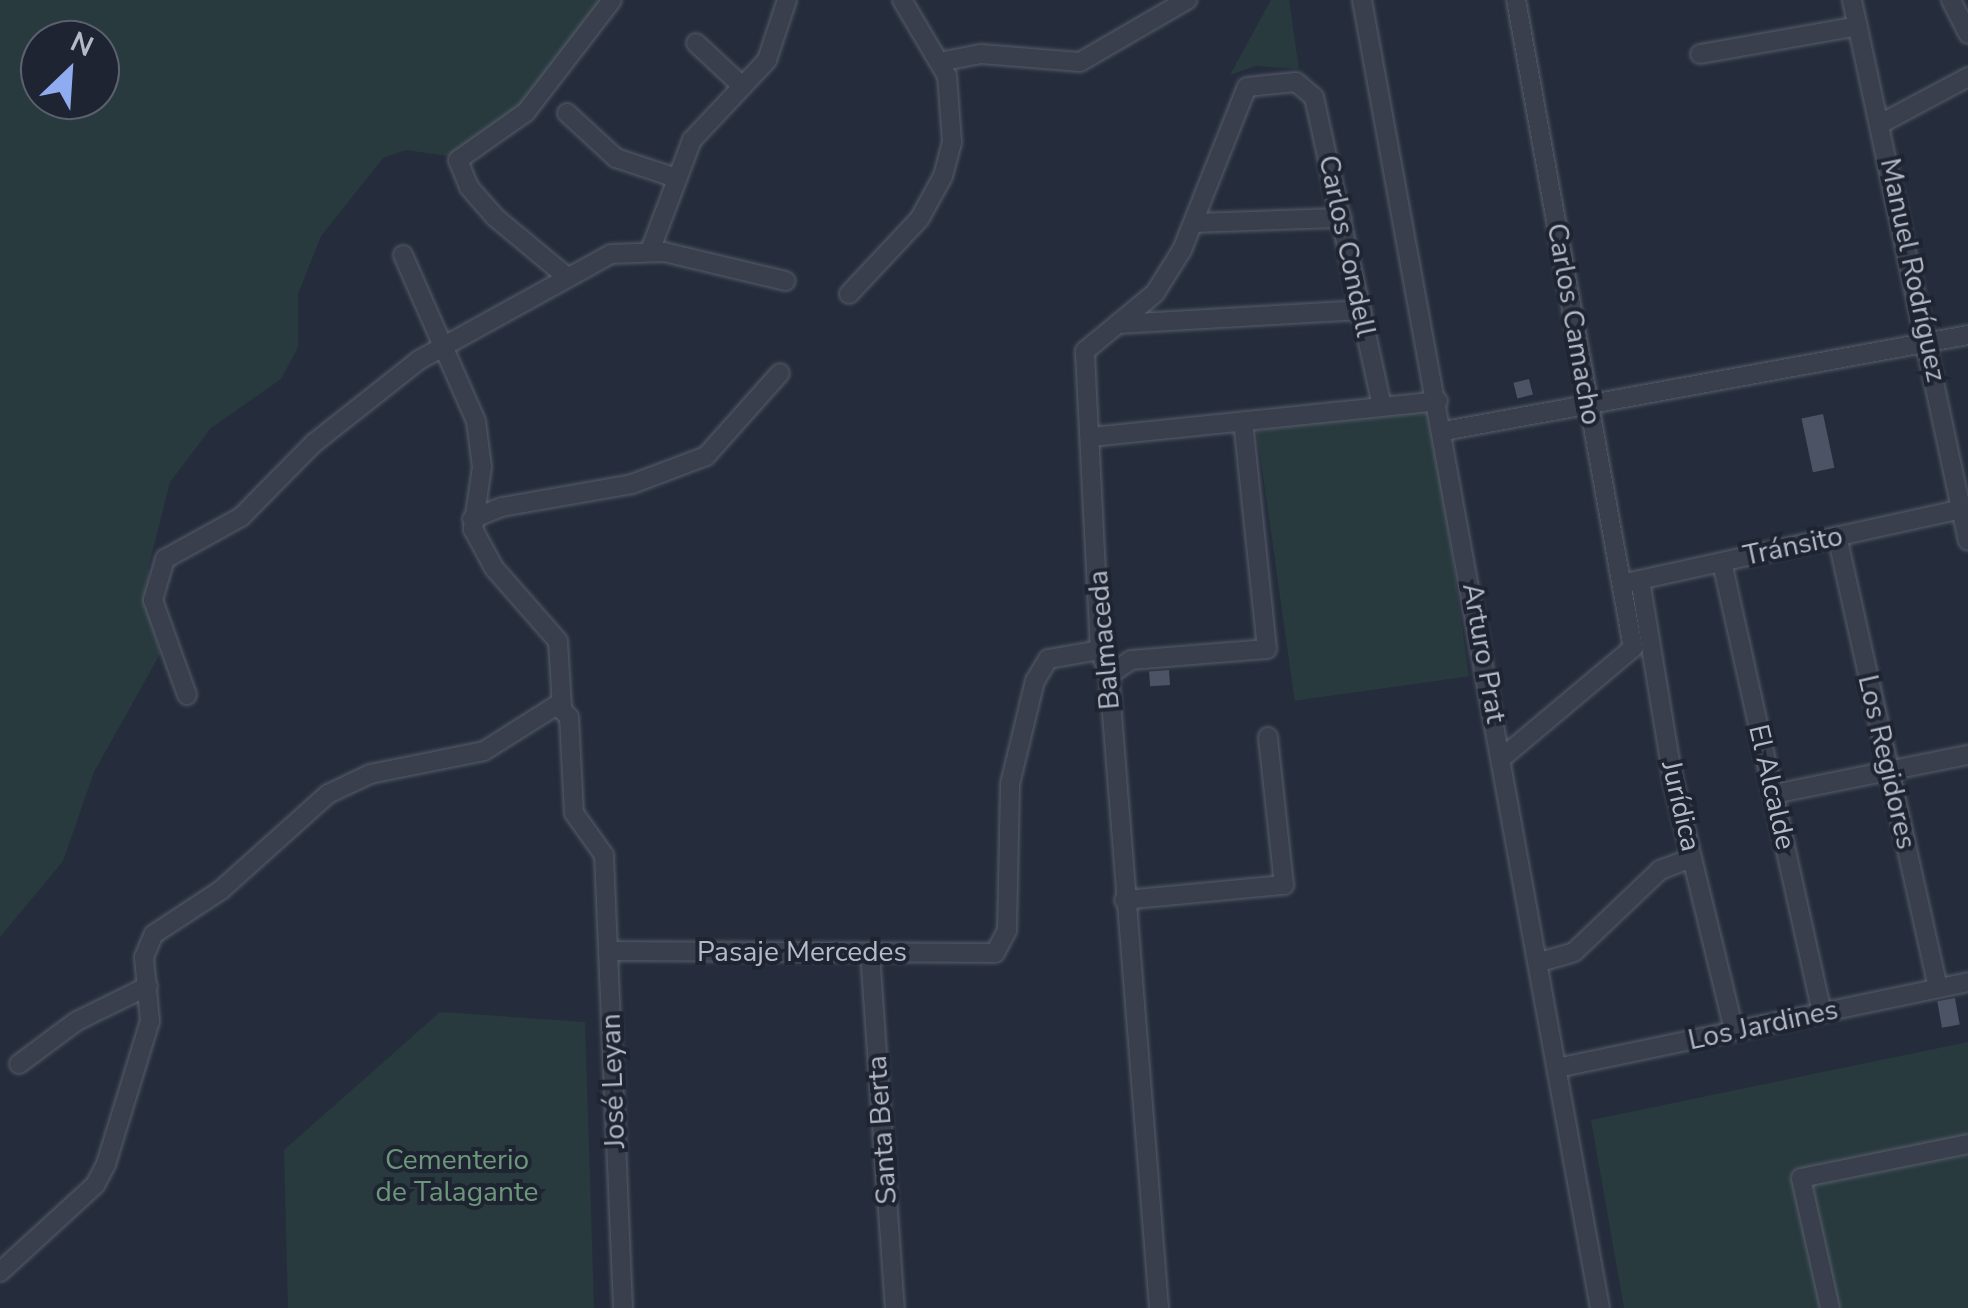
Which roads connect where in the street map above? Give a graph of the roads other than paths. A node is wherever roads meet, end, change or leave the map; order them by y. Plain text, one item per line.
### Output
1 (612, 0) edge
2 (787, 0) edge
3 (902, 0) edge
4 (1187, 0) edge
5 (1362, 0) edge
6 (1516, 0) edge
7 (1852, 0) edge
8 (1952, 0) edge
9 (1858, 26) junction
10 (1968, 34) edge
11 (696, 43) dead end
12 (1700, 54) dead end
13 (939, 62) junction
14 (1968, 77) edge
15 (742, 86) junction
16 (1307, 88) joint
17 (568, 114) dead end
18 (1882, 123) junction
19 (676, 178) junction
20 (1342, 218) junction
21 (1196, 223) junction
22 (650, 251) junction
23 (403, 255) dead end
24 (567, 277) junction
25 (786, 281) dead end
26 (848, 294) dead end
27 (1362, 310) junction
28 (1120, 324) junction
29 (1968, 335) edge
30 (1929, 343) junction
31 (442, 346) junction
32 (780, 373) dead end
33 (1438, 401) junction
34 (1382, 406) junction
35 (1589, 408) junction
36 (1243, 421) junction
37 (1444, 430) junction
38 (1091, 437) junction
39 (1962, 498) edge
40 (472, 519) junction
41 (1837, 536) junction
42 (1968, 540) edge
43 (1722, 562) junction
44 (1632, 581) junction
45 (1100, 650) junction
46 (1109, 675) junction
47 (187, 696) dead end
48 (562, 707) junction
49 (1268, 737) dead end
50 (1968, 755) edge
51 (1503, 757) junction
52 (1888, 771) junction
53 (1774, 794) junction
54 (1692, 858) junction
55 (1124, 900) junction
56 (608, 951) junction
57 (870, 953) junction
58 (1540, 962) junction
59 (1968, 982) edge
60 (148, 986) junction
61 (1938, 988) junction
62 (1822, 1012) junction
63 (1734, 1031) junction
64 (19, 1064) dead end
65 (1557, 1068) junction
66 (1968, 1144) edge
67 (0, 1272) edge
68 (622, 1308) edge
69 (894, 1308) edge
70 (1159, 1308) edge
71 (1600, 1308) edge
72 (1830, 1308) edge

1 - 24 street
2 - 15 street
3 - 13 street
4 - 13 street
5 - 33 street, Arturo Prat
6 - 35 street, Carlos Camacho
7 - 9 street, Manuel Rodríguez
8 - 10 street
9 - 12 street
9 - 18 street, Manuel Rodríguez
11 - 15 street
13 - 26 street
14 - 18 street
15 - 19 street
16 - 20 street, Carlos Condell
16 - 21 street, Balmaceda
17 - 19 street
18 - 30 street, Manuel Rodríguez
19 - 22 street
20 - 21 street
20 - 27 street, Carlos Condell
21 - 28 street, Balmaceda
22 - 24 street
22 - 25 street
23 - 31 street
24 - 31 street
27 - 28 street
27 - 34 street, Carlos Condell
28 - 38 street, Balmaceda
29 - 30 street
30 - 35 street
30 - 39 street, Manuel Rodríguez
31 - 40 street
31 - 47 street
32 - 40 street
33 - 34 street
33 - 37 street, Arturo Prat
34 - 36 street
35 - 37 street
35 - 44 street, Carlos Camacho
36 - 38 street
36 - 46 street
37 - 51 street, Arturo Prat
38 - 45 street, Balmaceda
39 - 41 street, Tránsito
39 - 42 street, Manuel Rodríguez
40 - 48 street
41 - 43 street, Tránsito
41 - 52 street, Los Regidores
43 - 44 street, Tránsito
43 - 53 street, El Alcalde
44 - 51 street, Carlos Camacho
44 - 54 street, Jurídica
45 - 46 street, Balmaceda
45 - 57 street, Pasaje Mercedes
46 - 55 street, Balmaceda
48 - 56 street, José Leyan
48 - 60 street
49 - 55 street
50 - 52 street
51 - 58 street, Arturo Prat
52 - 53 street
52 - 61 street, Los Regidores
53 - 62 street, El Alcalde
54 - 58 street
54 - 63 street, Jurídica
55 - 70 street, Balmaceda
56 - 57 street, Pasaje Mercedes
56 - 68 street, José Leyan
57 - 69 street, Santa Berta
58 - 65 street, Arturo Prat
59 - 61 street, Los Jardines
60 - 64 street
60 - 67 street
61 - 62 street, Los Jardines
62 - 63 street, Los Jardines
63 - 65 street, Los Jardines
65 - 71 street, Arturo Prat
66 - 72 street

